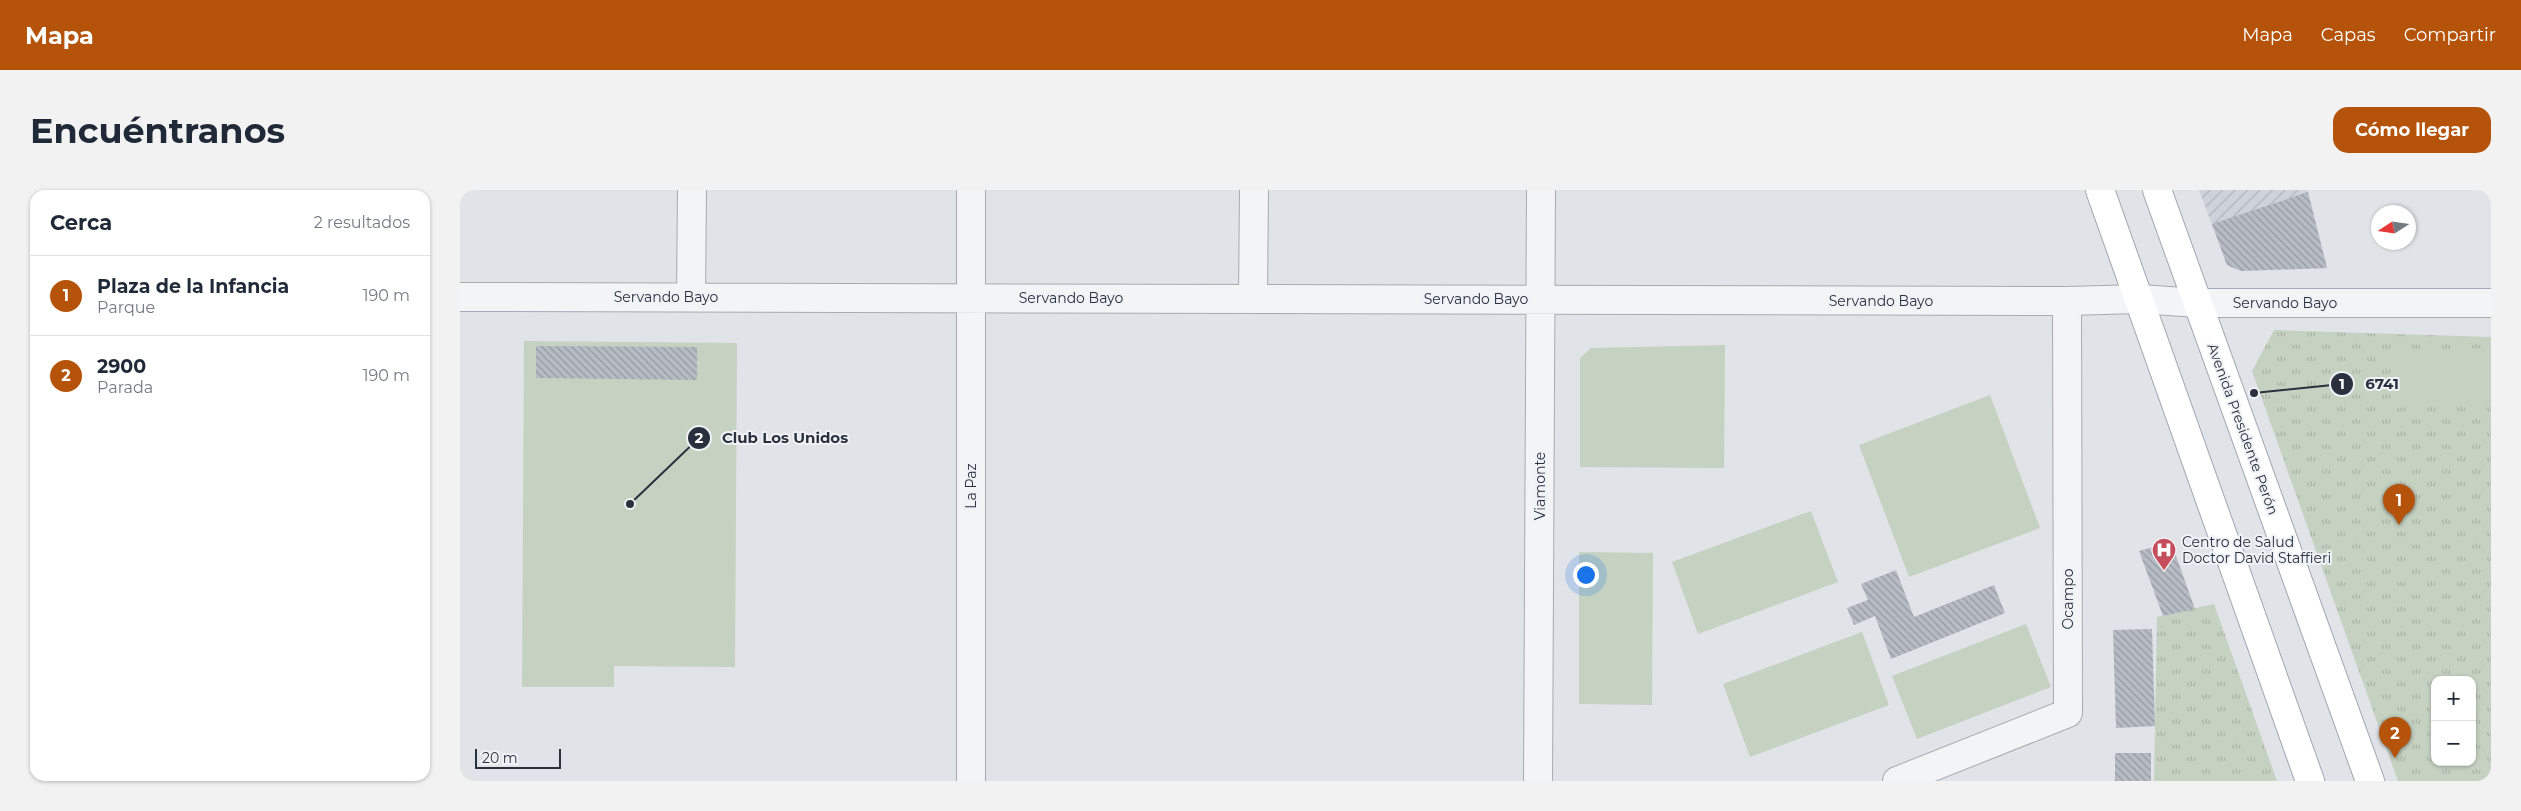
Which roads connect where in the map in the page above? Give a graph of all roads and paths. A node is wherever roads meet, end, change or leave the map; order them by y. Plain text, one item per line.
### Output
1 (692, 190) edge
2 (970, 190) edge
3 (1254, 190) edge
4 (1541, 190) edge
5 (2100, 190) edge
6 (2157, 190) edge
7 (460, 296) edge
8 (691, 297) junction
9 (971, 298) junction
10 (1253, 298) junction
11 (2138, 299) junction
12 (1541, 300) junction
13 (2067, 302) junction
14 (2198, 303) junction
15 (2491, 303) edge
16 (971, 781) edge
17 (1538, 781) edge
18 (1898, 781) edge
19 (2310, 781) edge
20 (2370, 781) edge

1 - 8 street
2 - 9 street, La Paz
3 - 10 street
4 - 12 street, Viamonte
5 - 11 main road
6 - 14 main road, Avenida Presidente Perón
7 - 8 street, Servando Bayo
8 - 9 street, Servando Bayo
9 - 10 street, Servando Bayo
9 - 16 street, La Paz
10 - 12 street, Servando Bayo
11 - 13 street, Servando Bayo
11 - 14 street, Servando Bayo
11 - 19 main road
12 - 13 street, Servando Bayo
12 - 17 street, Viamonte
13 - 18 street, Ocampo
14 - 15 street, Servando Bayo
14 - 20 main road, Avenida Presidente Perón

